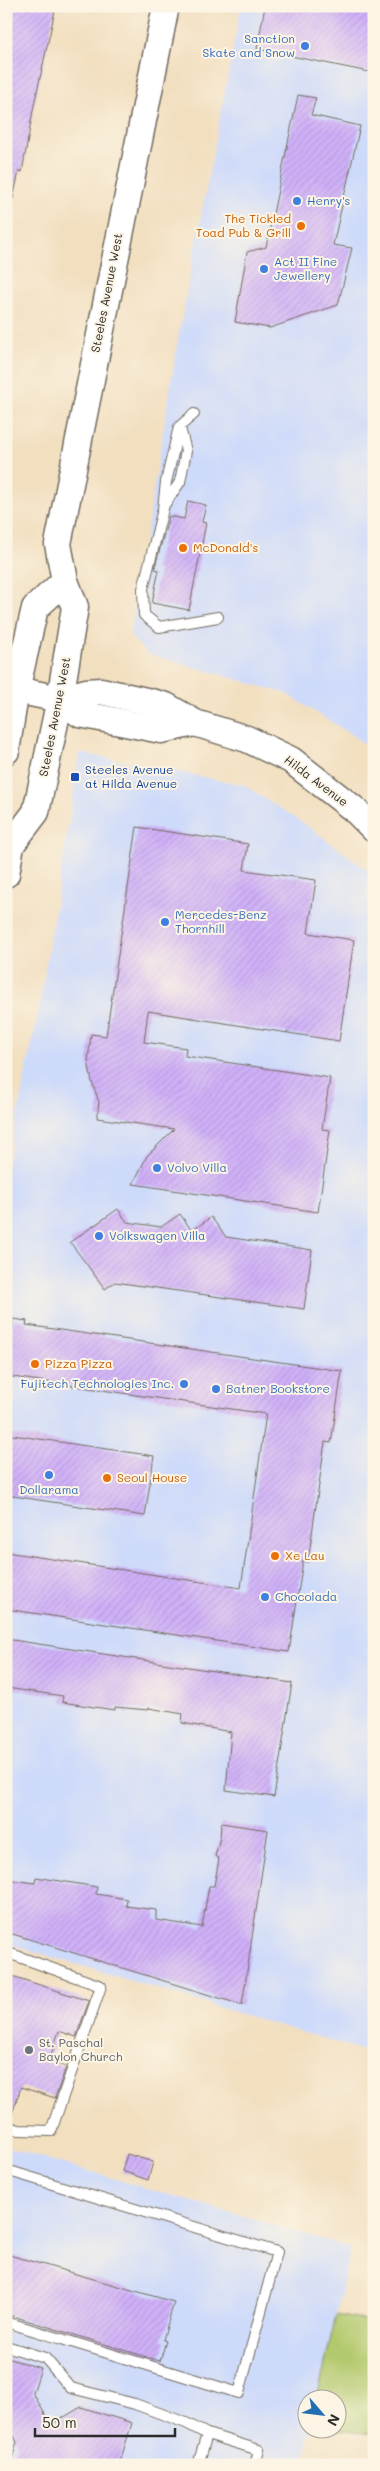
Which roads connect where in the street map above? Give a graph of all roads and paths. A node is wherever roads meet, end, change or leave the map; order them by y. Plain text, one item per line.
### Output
1 (166, 6) edge
2 (194, 414) dead end
3 (65, 581) junction
4 (218, 617) dead end
5 (11, 689) edge
6 (60, 699) junction
7 (6, 751) edge
8 (374, 829) edge
9 (9, 840) edge
10 (6, 874) edge
11 (6, 1956) edge
12 (6, 2126) edge
13 (6, 2170) edge
14 (6, 2322) edge
15 (6, 2346) edge
16 (207, 2434) junction
17 (198, 2465) edge
18 (255, 2465) edge

1 - 3 main road, Steeles Avenue West
2 - 4 lane
3 - 5 main road
3 - 6 main road, Steeles Avenue West
5 - 6 main road, Hilda Avenue
5 - 7 main road
6 - 8 main road, Hilda Avenue
6 - 9 main road, Steeles Avenue West
9 - 10 main road, Steeles Avenue West
11 - 12 lane
13 - 14 lane
15 - 16 lane
16 - 17 lane
16 - 18 lane

